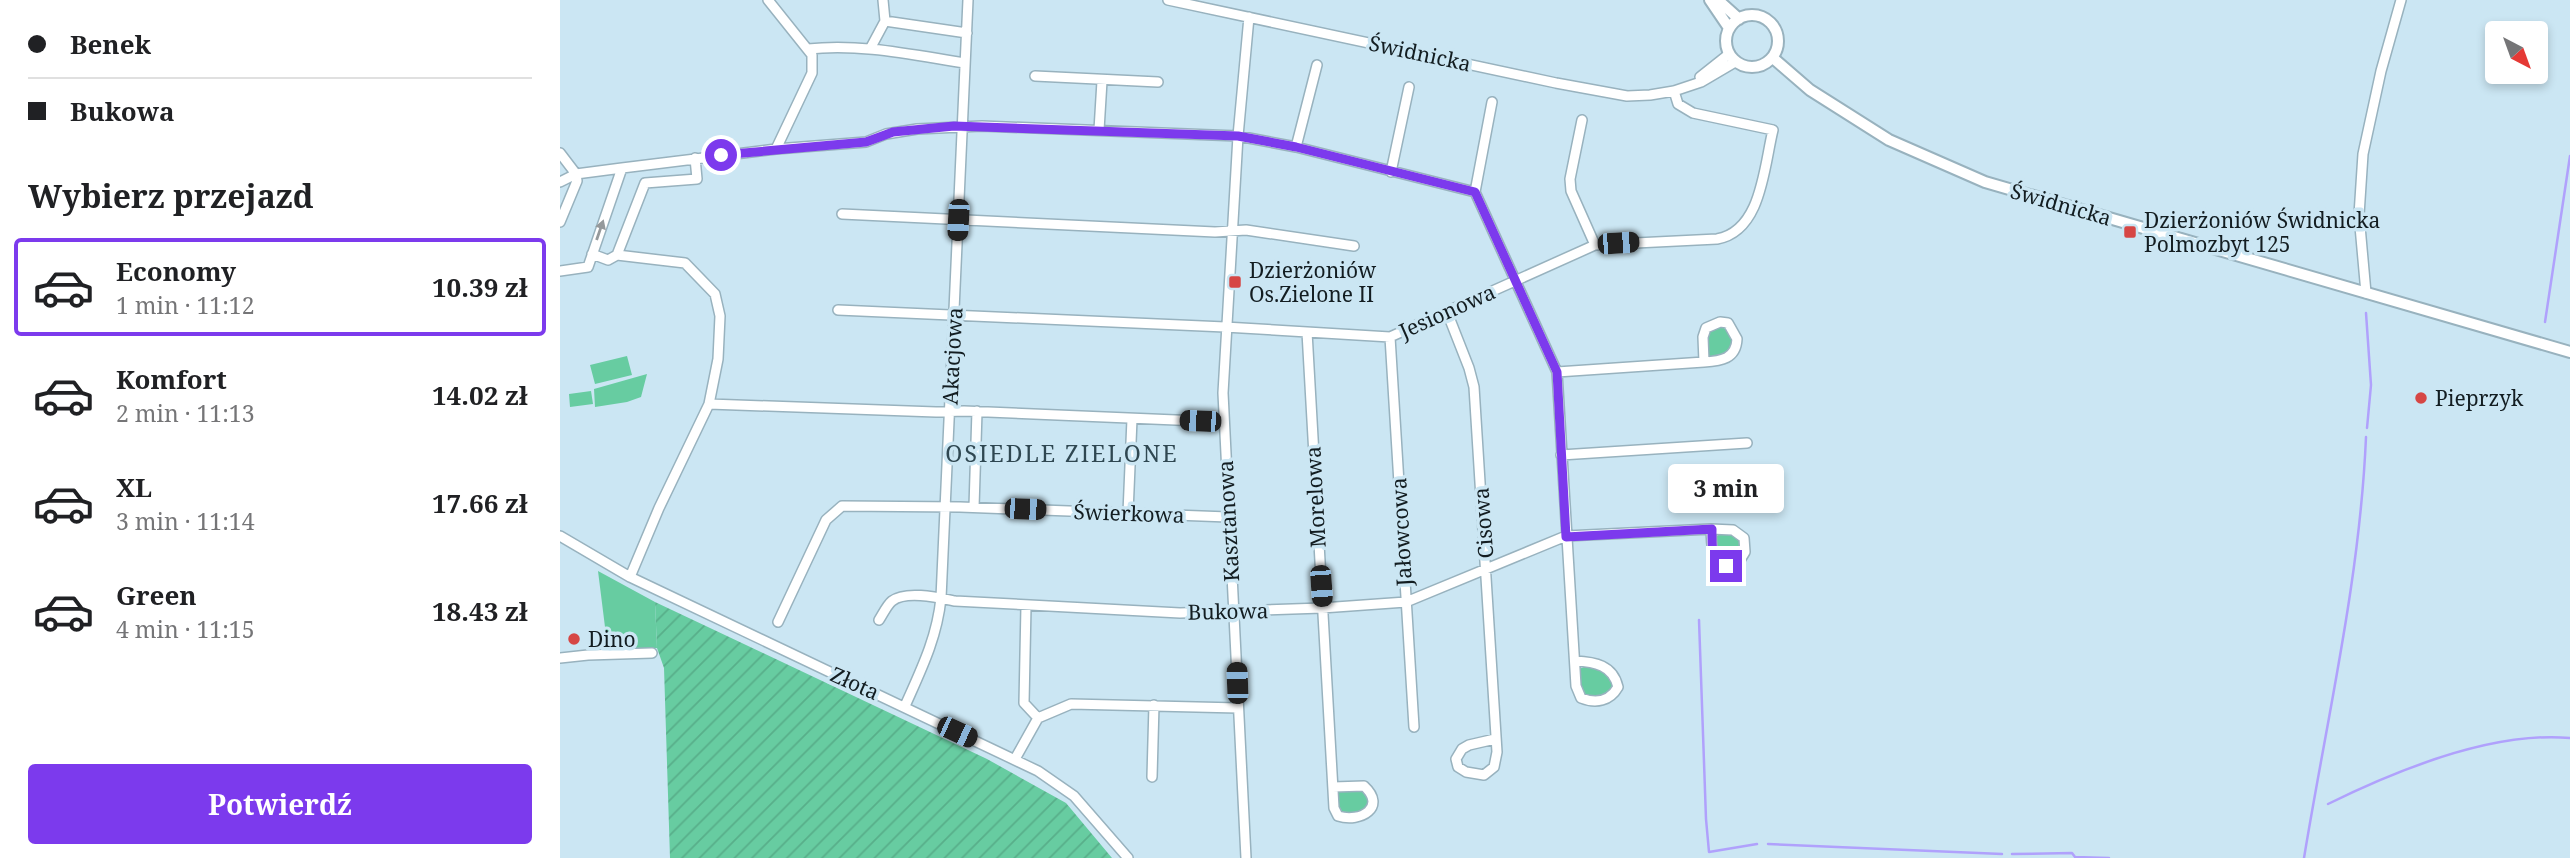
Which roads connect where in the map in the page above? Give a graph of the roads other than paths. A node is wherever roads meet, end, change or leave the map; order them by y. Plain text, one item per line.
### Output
1 (768, 0) edge
2 (883, 0) edge
3 (968, 0) edge
4 (1168, 0) edge
5 (1710, 0) edge
6 (1718, 0) edge
7 (2401, 0) edge
8 (1249, 17) junction
9 (1739, 19) junction
10 (885, 21) junction
11 (1729, 28) junction
12 (967, 33) junction
13 (808, 49) junction
14 (870, 49) junction
15 (1732, 58) junction
16 (1769, 61) junction
17 (965, 64) junction
18 (1317, 65) dead end
19 (1035, 76) dead end
20 (1102, 81) junction
21 (1158, 82) dead end
22 (1409, 87) dead end
23 (1674, 91) junction
24 (1492, 102) dead end
25 (1582, 120) dead end
26 (962, 126) junction
27 (1099, 130) junction
28 (1238, 136) junction
29 (1296, 147) junction
30 (776, 149) junction
31 (560, 153) edge
32 (695, 158) junction
33 (622, 168) junction
34 (1391, 172) junction
35 (576, 174) junction
36 (560, 181) edge
37 (1475, 192) junction
38 (842, 214) dead end
39 (958, 220) junction
40 (560, 222) edge
41 (1232, 230) junction
42 (1595, 245) junction
43 (1354, 246) dead end
44 (592, 254) junction
45 (617, 255) junction
46 (560, 271) edge
47 (1516, 281) junction
48 (2366, 293) junction
49 (838, 310) dead end
50 (1447, 312) junction
51 (954, 314) junction
52 (1225, 327) junction
53 (1307, 332) junction
54 (1390, 337) junction
55 (2570, 352) edge
56 (1704, 362) junction
57 (1557, 372) junction
58 (709, 404) junction
59 (949, 411) junction
60 (977, 411) junction
61 (1132, 419) junction
62 (1223, 422) junction
63 (1747, 443) dead end
64 (1561, 455) junction
65 (946, 507) junction
66 (974, 507) junction
67 (1128, 513) junction
68 (1228, 517) junction
69 (1712, 529) junction
70 (560, 536) edge
71 (1566, 537) junction
72 (1486, 570) junction
73 (631, 577) junction
74 (941, 598) junction
75 (1406, 601) junction
76 (1026, 606) junction
77 (1322, 608) junction
78 (1233, 612) junction
79 (879, 620) dead end
80 (778, 622) dead end
81 (652, 653) dead end
82 (560, 658) edge
83 (1575, 661) junction
84 (1154, 705) junction
85 (905, 706) junction
86 (1238, 708) junction
87 (1038, 718) junction
88 (1414, 727) dead end
89 (1495, 739) junction
90 (1015, 759) junction
91 (1152, 777) dead end
92 (1333, 787) junction
93 (1128, 858) edge
94 (1246, 858) edge

1 - 13 street
2 - 10 street
3 - 12 street, Akacjowa
4 - 8 street, Świdnicka
5 - 11 main road
6 - 9 main road
7 - 48 street
8 - 23 street, Świdnicka
8 - 28 street, Kasztanowa
9 - 11 main road
9 - 16 main road
10 - 12 street
10 - 14 street
11 - 15 main road
12 - 17 street, Akacjowa
13 - 14 street
13 - 30 street
14 - 17 street
15 - 16 main road
15 - 23 street, Świdnicka
16 - 48 main road, Świdnicka
17 - 26 street, Akacjowa
18 - 29 street
19 - 20 street
20 - 21 street
20 - 27 street
22 - 34 street
23 - 42 street, Jesionowa
24 - 37 street
25 - 42 street
26 - 27 street
26 - 30 street
26 - 39 street, Akacjowa
27 - 28 street
28 - 29 street
28 - 41 street, Kasztanowa
29 - 34 street
30 - 32 street
31 - 35 street
32 - 33 street
32 - 45 street
33 - 35 street
44 -> 33 street
34 - 37 street
35 - 36 street
35 - 40 street
37 - 47 street
38 - 39 street
39 - 41 street
39 - 51 street, Akacjowa
41 - 43 street
41 - 52 street, Kasztanowa
42 - 47 street, Jesionowa
44 - 45 street
44 - 46 street
45 - 58 street
47 - 50 street, Jesionowa
47 - 57 street
48 - 55 main road, Świdnicka
49 - 51 street, Jesionowa
50 - 54 street, Jesionowa
50 - 72 street, Cisowa
51 - 52 street, Jesionowa
51 - 59 street, Akacjowa
52 - 53 street, Jesionowa
52 - 62 street, Kasztanowa
53 - 54 street, Jesionowa
53 - 77 street, Morelowa
54 - 75 street, Jałowcowa
56 - 56 street
56 - 57 street
57 - 64 street
58 - 59 street
58 - 73 street
59 - 60 street
59 - 65 street, Akacjowa
60 - 61 street
60 - 66 street, Akacjowa
61 - 62 street
61 - 67 street
62 - 68 street, Kasztanowa
63 - 64 street
64 - 71 street
65 - 66 street, Świerkowa
65 - 74 street, Akacjowa
65 - 80 street, Świerkowa
66 - 67 street, Świerkowa
67 - 68 street, Świerkowa
68 - 78 street, Kasztanowa
69 - 69 street, Bukowa
69 - 71 street, Bukowa
70 - 73 street, Złota
71 - 72 street, Bukowa
71 - 83 street
72 - 75 street, Bukowa
72 - 89 street, Cisowa
73 - 85 street, Złota
74 - 76 street, Bukowa
74 - 79 street, Bukowa
74 - 85 street, Akacjowa
75 - 77 street, Bukowa
75 - 88 street, Jałowcowa
76 - 78 street, Bukowa
76 - 87 street
77 - 78 street, Bukowa
77 - 92 street, Morelowa
78 - 86 street, Kasztanowa
81 - 82 street
83 - 83 street
84 - 86 street
84 - 87 street
84 - 91 street
85 - 90 street, Złota
86 - 94 street, Kasztanowa
87 - 90 street
89 - 89 street, Cisowa
90 - 93 street, Złota
92 - 92 street, Morelowa

